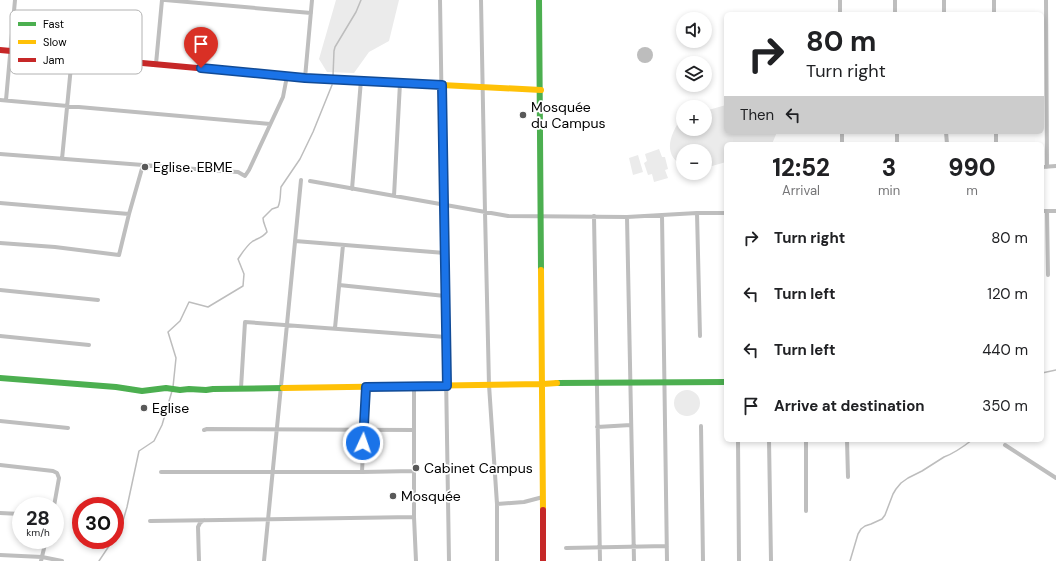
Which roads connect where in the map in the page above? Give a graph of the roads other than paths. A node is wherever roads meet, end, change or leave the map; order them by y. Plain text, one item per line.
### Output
1 (15, 0) edge
2 (162, 0) edge
3 (165, 0) edge
4 (312, 0) edge
5 (440, 0) edge
6 (481, 0) edge
7 (540, 0) edge
8 (840, 0) edge
9 (895, 0) edge
10 (944, 0) edge
11 (994, 0) edge
12 (1046, 0) edge
13 (14, 10) edge
14 (840, 12) edge
15 (895, 12) edge
16 (944, 12) edge
17 (994, 12) edge
18 (311, 14) junction
19 (1044, 45) edge
20 (0, 50) edge
21 (10, 51) joint
22 (142, 63) edge
23 (156, 64) junction
24 (70, 74) edge
25 (287, 76) junction
26 (305, 78) junction
27 (361, 80) junction
28 (400, 83) junction
29 (442, 85) junction
30 (482, 87) junction
31 (541, 90) junction
32 (0, 100) edge
33 (6, 100) junction
34 (67, 106) junction
35 (270, 124) junction
36 (0, 154) edge
37 (62, 159) junction
38 (143, 165) junction
39 (1056, 166) edge
40 (1044, 167) edge
41 (301, 180) dead end
42 (310, 181) dead end
43 (352, 189) junction
44 (394, 196) junction
45 (0, 203) edge
46 (444, 205) junction
47 (1044, 211) edge
48 (1056, 211) edge
49 (484, 212) junction
50 (696, 213) junction
51 (724, 213) edge
52 (129, 214) junction
53 (662, 215) junction
54 (594, 216) junction
55 (541, 217) junction
56 (627, 217) junction
57 (295, 240) junction
58 (0, 243) edge
59 (343, 245) junction
60 (445, 253) junction
61 (1048, 275) dead end
62 (339, 285) junction
63 (0, 290) edge
64 (445, 296) junction
65 (98, 300) dead end
66 (287, 325) junction
67 (335, 328) junction
68 (0, 336) edge
69 (700, 336) dead end
70 (446, 337) junction
71 (90, 345) dead end
72 (0, 378) edge
73 (597, 382) junction
74 (630, 382) junction
75 (665, 382) junction
76 (724, 382) edge
77 (543, 384) junction
78 (489, 385) junction
79 (414, 386) junction
80 (447, 386) junction
81 (366, 387) junction
82 (241, 388) junction
83 (281, 388) junction
84 (0, 421) edge
85 (631, 425) junction
86 (701, 426) dead end
87 (597, 427) junction
88 (68, 428) dead end
89 (277, 429) junction
90 (364, 429) junction
91 (204, 430) dead end
92 (414, 430) junction
93 (738, 442) edge
94 (769, 442) edge
95 (806, 442) edge
96 (847, 442) edge
97 (1005, 445) dead end
98 (0, 465) edge
99 (414, 471) junction
100 (160, 472) dead end
101 (273, 472) junction
102 (362, 472) junction
103 (848, 477) dead end
104 (1056, 478) edge
105 (56, 497) edge
106 (543, 497) junction
107 (497, 504) junction
108 (806, 511) dead end
109 (0, 512) edge
110 (12, 513) edge
111 (414, 517) junction
112 (268, 519) junction
113 (204, 520) junction
114 (150, 521) dead end
115 (667, 546) junction
116 (600, 547) junction
117 (634, 547) junction
118 (566, 548) dead end
119 (44, 549) edge
120 (0, 555) edge
121 (41, 559) edge
122 (62, 561) edge
123 (198, 561) edge
124 (264, 561) edge
125 (416, 561) edge
126 (449, 561) edge
127 (497, 561) edge
128 (543, 561) edge
129 (600, 561) edge
130 (634, 561) edge
131 (667, 561) edge
132 (703, 561) edge
133 (739, 561) edge
134 (770, 561) edge

1 - 13 street
2 - 23 street
3 - 18 street
4 - 18 street
5 - 29 street
6 - 30 street
7 - 31 street
8 - 14 street
9 - 15 street
10 - 16 street
11 - 17 street
12 - 19 street
18 - 26 street
19 - 40 street
20 - 21 street
21 - 33 street
22 - 23 street
23 - 25 street
24 - 34 street
25 - 26 street
25 - 35 street
26 - 27 street
27 - 28 street
27 - 43 street
28 - 29 street
28 - 44 street
29 - 30 street
29 - 46 street
30 - 31 street
30 - 49 street
31 - 55 street
32 - 33 street
33 - 34 street
34 - 35 street
34 - 37 street
35 - 38 street
36 - 37 street
37 - 38 street
38 - 52 street
39 - 40 street
41 - 57 street
42 - 43 street
43 - 44 street
44 - 46 street
45 - 52 street
46 - 49 street
46 - 60 street
47 - 48 street
47 - 61 street
49 - 55 street
49 - 78 street
50 - 51 street
50 - 53 street
50 - 69 street
52 - 58 street
53 - 56 street
53 - 75 street
54 - 55 street
54 - 56 street
54 - 73 street
55 - 77 street
56 - 74 street
57 - 59 street
57 - 66 street
59 - 60 street
59 - 62 street
60 - 64 street
62 - 64 street
62 - 67 street
63 - 65 street
64 - 70 street
66 - 67 street
66 - 82 street
66 - 83 street
67 - 70 street
68 - 71 street
70 - 80 street
72 - 82 street
73 - 74 street
73 - 77 street
73 - 87 street
74 - 75 street
74 - 85 street
75 - 76 street
75 - 115 street
77 - 78 street
77 - 106 street
78 - 80 street
78 - 107 street
79 - 80 street
79 - 81 street
79 - 92 street
80 - 126 street
81 - 83 street
81 - 90 street
82 - 83 street
83 - 89 street
84 - 88 street
85 - 87 street
85 - 117 street
86 - 132 street
87 - 116 street
89 - 90 street
89 - 91 street
89 - 101 street
90 - 92 street
90 - 102 street
92 - 99 street
93 - 133 street
94 - 134 street
95 - 108 street
96 - 103 street
97 - 104 street
98 - 105 street
99 - 102 street
99 - 111 street
100 - 101 street
101 - 102 street
101 - 112 street
106 - 107 street
106 - 128 street
107 - 127 street
109 - 110 street
111 - 112 street
111 - 125 street
112 - 113 street
112 - 124 street
113 - 114 street
113 - 123 street
115 - 117 street
115 - 131 street
116 - 117 street
116 - 118 street
116 - 129 street
117 - 130 street
119 - 121 street
120 - 121 street
121 - 122 street

